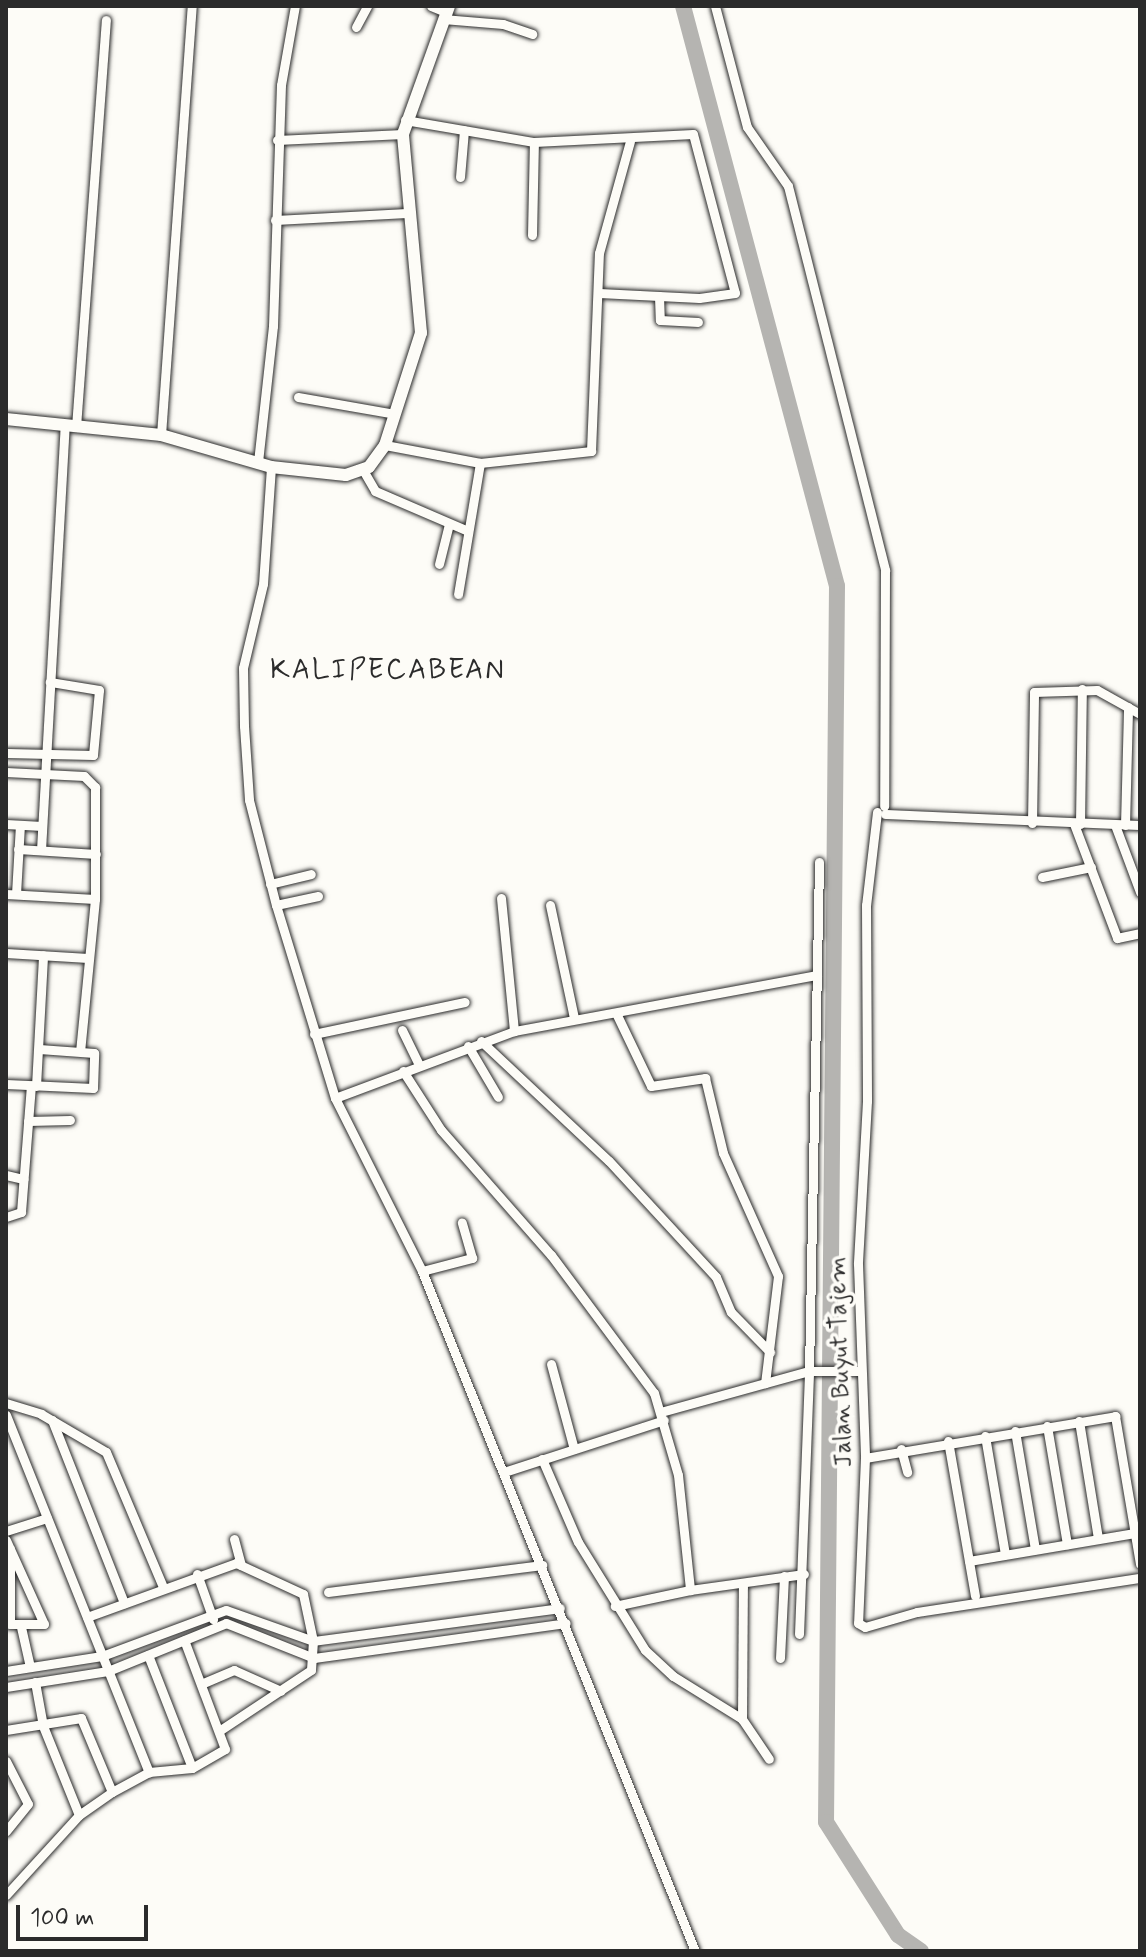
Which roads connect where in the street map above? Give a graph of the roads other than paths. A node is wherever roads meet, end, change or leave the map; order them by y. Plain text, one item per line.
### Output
1 (192, 6) edge
2 (295, 6) edge
3 (367, 6) edge
4 (431, 6) edge
5 (715, 6) edge
6 (446, 12) edge
7 (106, 20) dead end
8 (356, 27) dead end
9 (532, 34) dead end
10 (404, 127) junction
11 (464, 130) junction
12 (277, 140) junction
13 (630, 141) junction
14 (534, 142) junction
15 (460, 177) dead end
16 (407, 213) junction
17 (275, 220) junction
18 (532, 235) dead end
19 (599, 293) junction
20 (659, 296) junction
21 (698, 322) dead end
22 (298, 397) dead end
23 (395, 414) junction
24 (6, 419) edge
25 (71, 426) junction
26 (161, 435) junction
27 (385, 445) junction
28 (258, 462) junction
29 (480, 463) junction
30 (271, 467) junction
31 (363, 470) junction
32 (449, 524) junction
33 (468, 531) junction
34 (439, 564) dead end
35 (458, 594) dead end
36 (50, 682) junction
37 (1082, 689) junction
38 (1128, 707) junction
39 (1140, 714) edge
40 (7, 753) edge
41 (44, 764) junction
42 (6, 772) edge
43 (882, 811) junction
44 (1032, 823) junction
45 (6, 824) edge
46 (1077, 824) junction
47 (20, 825) junction
48 (1120, 825) junction
49 (1140, 825) edge
50 (42, 826) junction
51 (18, 849) junction
52 (41, 850) junction
53 (96, 854) junction
54 (819, 862) dead end
55 (1091, 867) junction
56 (311, 874) dead end
57 (1042, 877) dead end
58 (270, 884) junction
59 (1140, 892) edge
60 (11, 894) edge
61 (318, 896) dead end
62 (501, 898) dead end
63 (95, 899) junction
64 (276, 905) junction
65 (550, 905) dead end
66 (1140, 933) edge
67 (6, 953) edge
68 (43, 955) junction
69 (88, 958) junction
70 (817, 975) junction
71 (465, 1002) dead end
72 (616, 1013) junction
73 (574, 1018) junction
74 (402, 1030) dead end
75 (514, 1031) junction
76 (314, 1034) junction
77 (481, 1041) junction
78 (468, 1046) junction
79 (39, 1049) junction
80 (80, 1051) junction
81 (419, 1065) junction
82 (403, 1071) junction
83 (6, 1084) edge
84 (33, 1085) junction
85 (498, 1097) dead end
86 (335, 1098) junction
87 (70, 1120) dead end
88 (28, 1121) junction
89 (6, 1175) edge
90 (24, 1179) junction
91 (6, 1217) edge
92 (462, 1222) dead end
93 (422, 1271) junction
94 (770, 1352) junction
95 (551, 1364) dead end
96 (810, 1370) junction
97 (856, 1371) junction
98 (765, 1383) junction
99 (6, 1403) edge
100 (6, 1415) edge
101 (662, 1416) junction
102 (52, 1420) junction
103 (1079, 1421) junction
104 (1047, 1426) junction
105 (1015, 1431) junction
106 (985, 1436) junction
107 (948, 1441) junction
108 (574, 1449) junction
109 (901, 1449) junction
110 (865, 1458) junction
111 (542, 1459) junction
112 (503, 1468) junction
113 (907, 1472) dead end
114 (47, 1518) junction
115 (6, 1531) edge
116 (1135, 1533) junction
117 (1098, 1538) junction
118 (234, 1539) dead end
119 (8, 1544) edge
120 (1067, 1544) junction
121 (1035, 1549) junction
122 (1005, 1554) junction
123 (969, 1561) junction
124 (1140, 1564) edge
125 (241, 1565) junction
126 (542, 1565) junction
127 (197, 1574) junction
128 (804, 1574) junction
129 (784, 1576) junction
130 (1140, 1578) edge
131 (743, 1585) junction
132 (163, 1587) junction
133 (690, 1590) junction
134 (328, 1592) dead end
135 (975, 1596) dead end
136 (124, 1603) junction
137 (615, 1606) junction
138 (560, 1608) junction
139 (211, 1615) junction
140 (502, 1616) junction
141 (87, 1617) junction
142 (566, 1623) junction
143 (21, 1627) junction
144 (217, 1627) junction
145 (505, 1632) junction
146 (799, 1634) dead end
147 (184, 1640) junction
148 (316, 1641) junction
149 (148, 1655) junction
150 (102, 1656) junction
151 (323, 1657) junction
152 (780, 1658) dead end
153 (30, 1667) junction
154 (6, 1671) edge
155 (108, 1671) junction
156 (35, 1682) junction
157 (201, 1684) junction
158 (6, 1687) edge
159 (281, 1691) junction
160 (742, 1719) junction
161 (43, 1726) junction
162 (6, 1730) edge
163 (219, 1731) junction
164 (769, 1759) dead end
165 (6, 1761) edge
166 (192, 1768) junction
167 (149, 1772) junction
168 (112, 1792) junction
169 (79, 1815) junction
170 (6, 1831) edge
171 (6, 1895) edge
172 (695, 1951) edge

1 - 26 street
2 - 12 street
3 - 8 street
4 - 6 street
5 - 43 street, Jalan Buyut Tajem
6 - 9 street
6 - 10 street
7 - 25 street
10 - 11 street
10 - 12 street
10 - 16 street
11 - 14 street
11 - 15 street
12 - 17 street
13 - 14 street
13 - 19 street
13 - 20 street
14 - 18 street
16 - 17 street
16 - 23 street
17 - 28 street
19 - 20 street
19 - 29 street
20 - 21 street
22 - 23 street
23 - 27 street
24 - 25 street
25 - 26 street
25 - 36 street
26 - 28 street
27 - 29 street
27 - 31 street
28 - 30 street
29 - 33 street
30 - 31 street
30 - 58 street
31 - 32 street
32 - 33 street
32 - 34 street
33 - 35 street
36 - 41 street
36 - 41 street
37 - 38 street
37 - 44 street
37 - 46 street
38 - 39 street
38 - 48 street
40 - 41 street
41 - 42 street
41 - 50 street
41 - 53 street
43 - 44 street
43 - 97 street, Jalan Buyut Tajem
44 - 46 street
45 - 47 street
46 - 48 street
46 - 55 street
47 - 50 street
47 - 51 street
48 - 49 street
48 - 59 street
50 - 52 street
51 - 52 street
51 - 60 street
52 - 53 street
53 - 63 street
54 - 70 street
55 - 57 street
55 - 66 street
56 - 58 street
58 - 64 street
60 - 63 street
61 - 64 street
62 - 75 street
63 - 69 street
64 - 76 street
65 - 73 street
67 - 68 street
68 - 69 street
68 - 79 street
69 - 80 street
70 - 72 street
70 - 96 street
71 - 76 street
72 - 73 street
72 - 94 street
73 - 75 street
74 - 81 street
75 - 77 street
76 - 86 street
77 - 78 street
77 - 94 street
78 - 81 street
78 - 85 street
79 - 80 street
79 - 84 street
80 - 84 street
81 - 82 street
82 - 86 street
82 - 101 street
83 - 84 street
84 - 88 street
86 - 93 street
87 - 88 street
88 - 90 street
89 - 90 street
90 - 91 street
92 - 93 street
93 - 112 street
94 - 98 street
95 - 108 street
96 - 97 street
96 - 98 street
96 - 128 street
97 - 110 street, Jalan Buyut Tajem
98 - 101 street
99 - 102 street
100 - 114 street
101 - 108 street
101 - 133 street
102 - 132 street
102 - 136 street
103 - 104 street
103 - 116 street
103 - 117 street
104 - 105 street
104 - 120 street
105 - 106 street
105 - 121 street
106 - 107 street
106 - 122 street
107 - 109 street
107 - 123 street
108 - 111 street
109 - 110 street
109 - 113 street
110 - 130 street, Jalan Buyut Tajem
111 - 112 street
111 - 137 street
112 - 126 street
114 - 115 street
114 - 141 street
116 - 117 street
116 - 124 street
117 - 120 street
118 - 125 street
119 - 143 street
119 - 143 street
120 - 121 street
121 - 122 street
122 - 123 street
123 - 135 street
125 - 127 street
125 - 148 street
126 - 134 street
126 - 138 street
127 - 132 street
127 - 139 street
128 - 129 street
128 - 146 street
129 - 131 street
129 - 152 street
131 - 133 street
131 - 160 street
132 - 136 street
133 - 137 street
136 - 141 street
137 - 160 street
138 - 140 street
138 - 142 street
139 - 144 street
139 - 148 street
139 - 150 street
140 - 145 street
140 - 148 street
141 - 150 street
142 - 145 street
142 - 172 street
143 - 153 street
144 - 147 street
144 - 151 street
145 - 151 street
147 - 149 street
147 - 157 street
148 - 151 street
149 - 155 street
149 - 166 street
150 - 153 street
150 - 155 street
151 - 159 street
153 - 154 street
155 - 156 street
155 - 167 street
156 - 158 street
156 - 161 street
157 - 159 street
157 - 163 street
159 - 163 street
160 - 164 street
161 - 162 street
161 - 168 street
161 - 169 street
163 - 166 street
165 - 170 street
166 - 167 street
167 - 168 street
168 - 169 street
169 - 171 street

